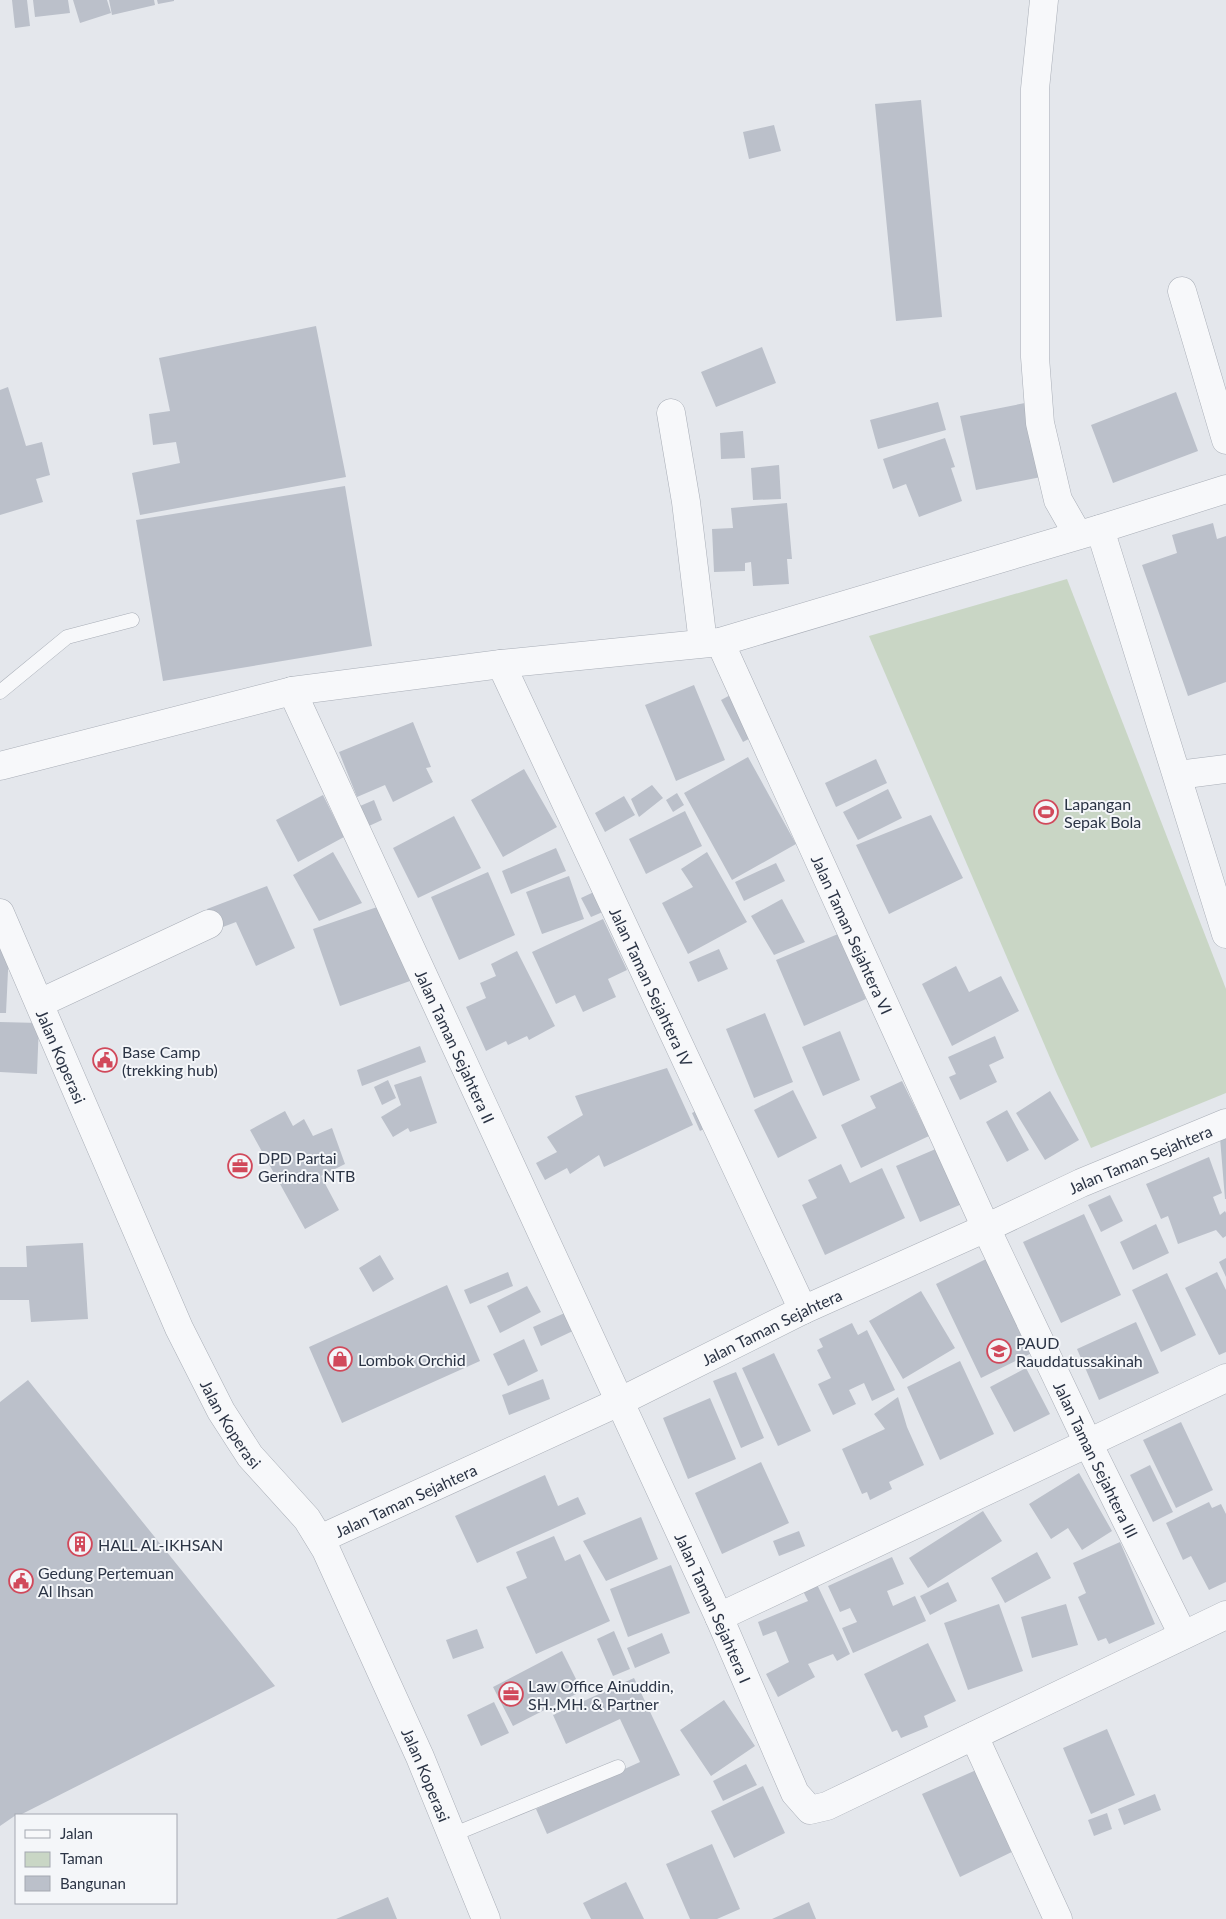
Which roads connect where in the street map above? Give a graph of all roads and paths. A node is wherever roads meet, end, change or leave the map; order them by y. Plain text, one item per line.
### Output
1 (1044, 0) edge
2 (1182, 292) dead end
3 (670, 413) dead end
4 (1226, 440) edge
5 (1226, 489) edge
6 (1089, 532) junction
7 (132, 620) dead end
8 (712, 642) junction
9 (502, 664) junction
10 (292, 691) junction
11 (0, 692) edge
12 (0, 766) edge
13 (1226, 768) edge
14 (1178, 774) junction
15 (0, 913) edge
16 (209, 924) dead end
17 (1226, 934) edge
18 (40, 1003) junction
19 (1226, 1122) edge
20 (986, 1228) junction
21 (803, 1310) junction
22 (1226, 1378) edge
23 (619, 1402) junction
24 (1088, 1443) junction
25 (320, 1539) junction
26 (1226, 1615) edge
27 (719, 1617) junction
28 (1183, 1635) junction
29 (974, 1736) junction
30 (618, 1767) dead end
31 (452, 1835) junction
32 (486, 1919) edge
33 (1058, 1919) edge

1 - 6 street
2 - 4 street
3 - 8 street, Jalan Taman Sejahtera VI
5 - 6 street
6 - 8 street
6 - 14 street
7 - 11 lane
8 - 9 street
8 - 20 street, Jalan Taman Sejahtera VI
9 - 10 street
9 - 21 street, Jalan Taman Sejahtera IV
10 - 12 street
10 - 23 street, Jalan Taman Sejahtera II
13 - 14 street
14 - 17 street
15 - 18 street, Jalan Koperasi
16 - 18 street
18 - 25 street, Jalan Koperasi
19 - 20 street, Jalan Taman Sejahtera
20 - 21 street, Jalan Taman Sejahtera
20 - 24 street, Jalan Taman Sejahtera III
21 - 23 street, Jalan Taman Sejahtera
22 - 24 street
23 - 25 street, Jalan Taman Sejahtera
23 - 27 street, Jalan Taman Sejahtera I
24 - 27 street
24 - 28 street, Jalan Taman Sejahtera III
25 - 31 street, Jalan Koperasi
26 - 28 street
27 - 29 street, Jalan Taman Sejahtera I
28 - 29 street
29 - 33 street
30 - 31 lane
31 - 32 street, Jalan Koperasi

